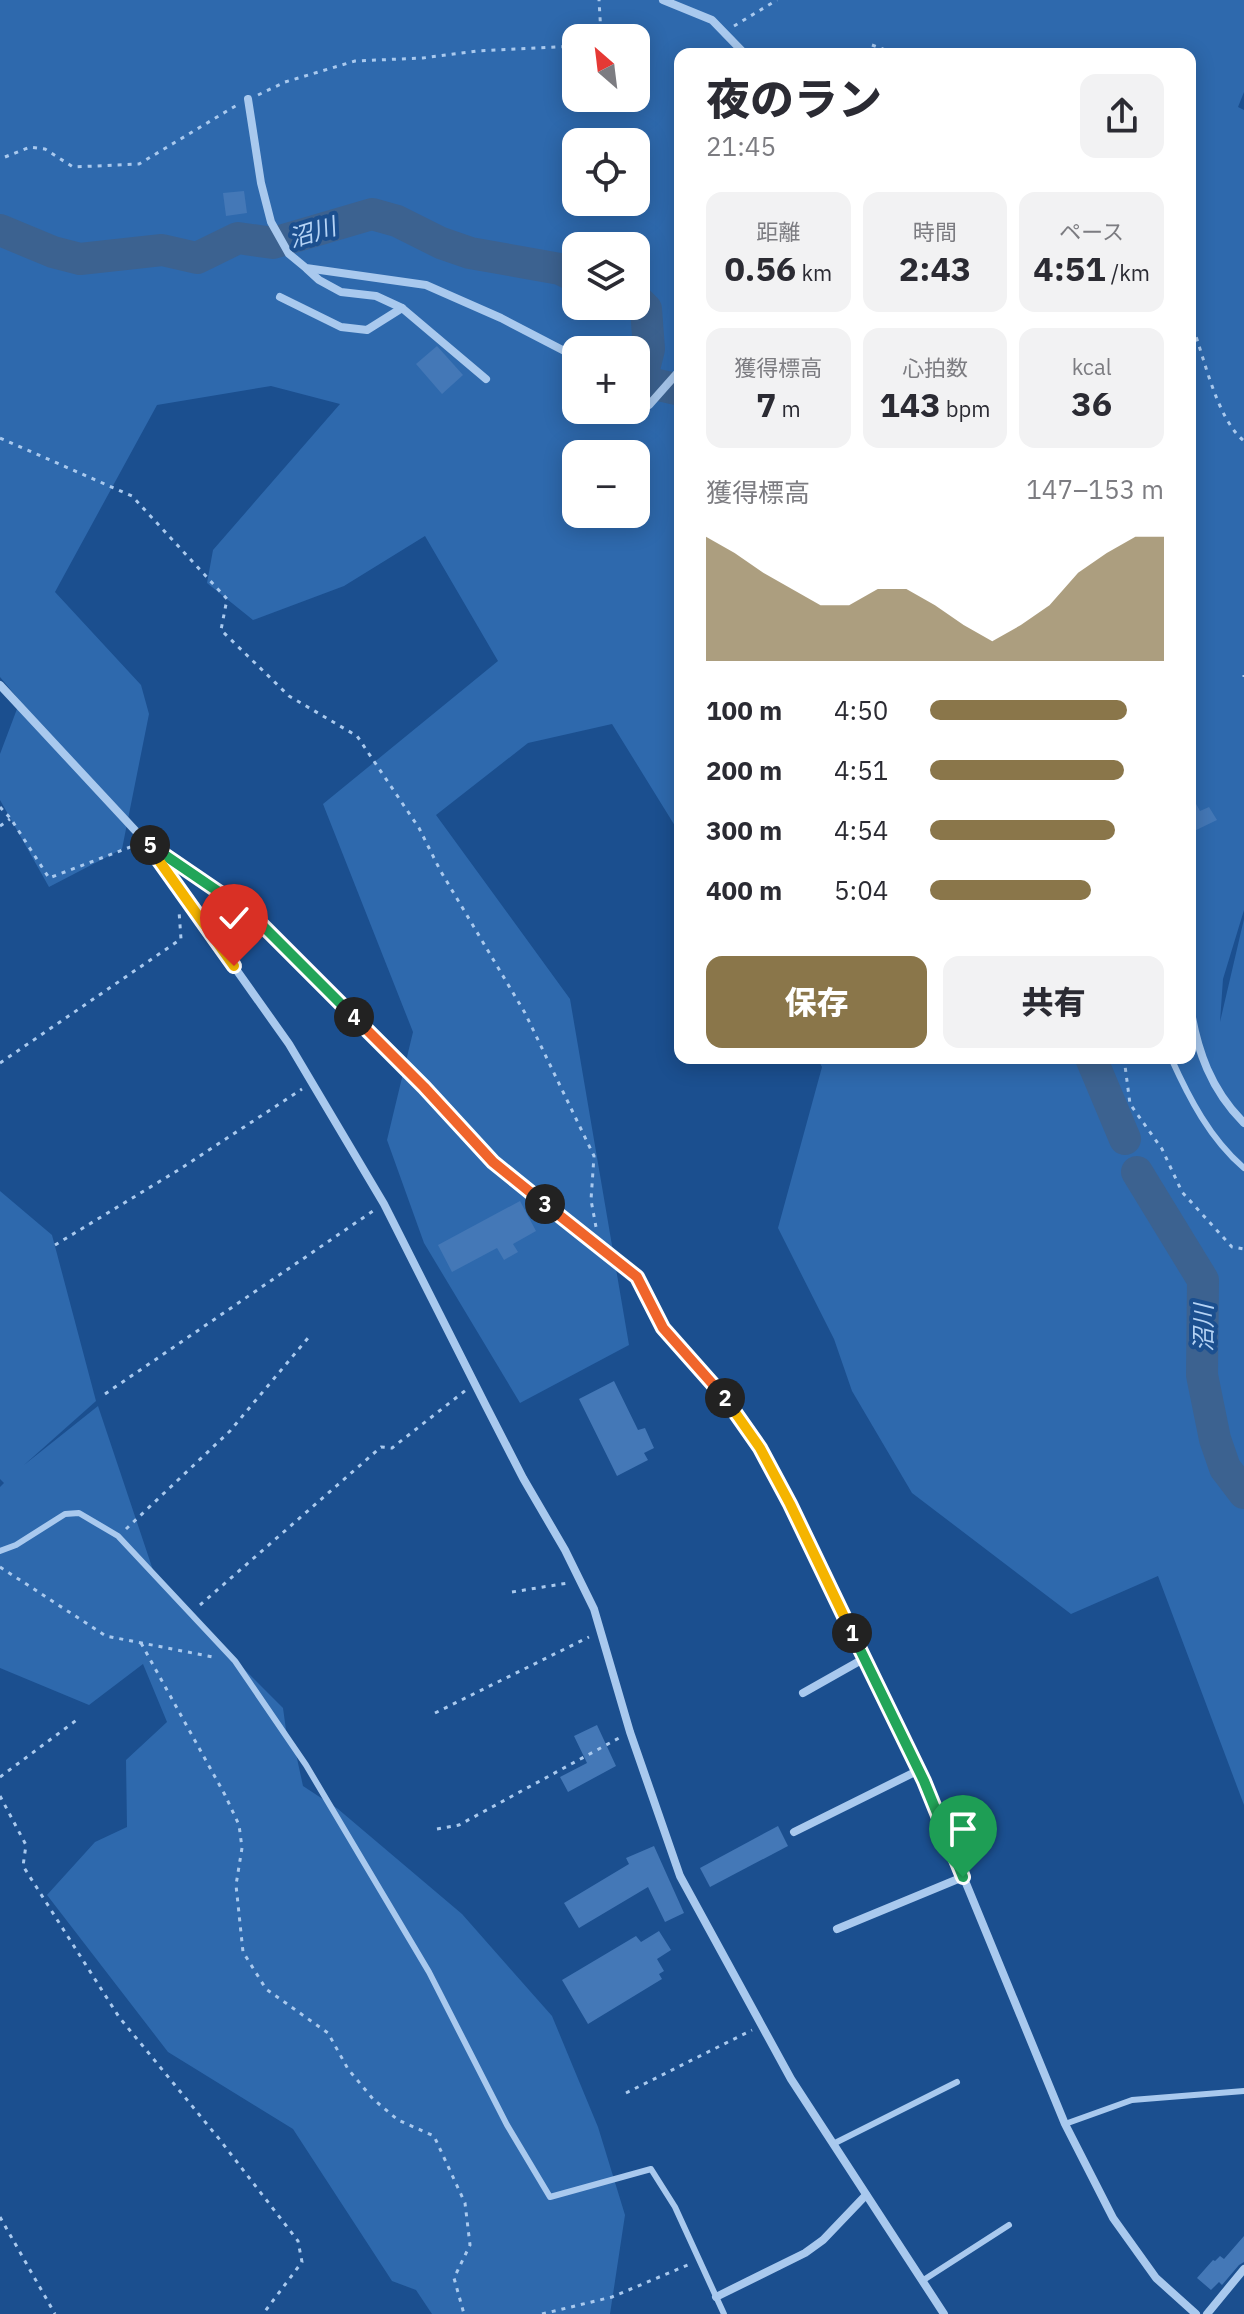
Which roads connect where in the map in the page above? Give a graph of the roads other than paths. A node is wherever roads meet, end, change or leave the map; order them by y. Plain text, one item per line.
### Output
1 (663, 0) edge
2 (739, 48) edge
3 (248, 99) road end
4 (306, 268) junction
5 (280, 297) dead end
6 (402, 308) junction
7 (562, 350) edge
8 (674, 377) edge
9 (486, 379) dead end
10 (650, 404) edge
11 (0, 685) edge
12 (145, 841) junction
13 (1196, 1042) edge
14 (1174, 1064) edge
15 (1244, 1123) edge
16 (1244, 1168) edge
17 (0, 1551) edge
18 (865, 1658) junction
19 (803, 1693) dead end
20 (919, 1770) junction
21 (794, 1832) dead end
22 (963, 1877) junction
23 (837, 1929) dead end
24 (957, 2082) dead end
25 (1244, 2091) edge
26 (1065, 2124) junction
27 (833, 2144) junction
28 (866, 2195) junction
29 (1009, 2225) dead end
30 (1244, 2269) edge
31 (922, 2281) junction
32 (716, 2297) junction
33 (724, 2314) edge
34 (944, 2314) edge
35 (1196, 2314) edge
36 (1207, 2314) edge

1 - 2 street
3 - 4 street
4 - 6 street
4 - 7 street
5 - 6 street
6 - 9 street
8 - 10 street
11 - 12 street
12 - 18 street
12 - 27 street
13 - 15 street
14 - 16 lane
17 - 32 lane
18 - 19 street
18 - 20 street
20 - 21 street
20 - 22 street
22 - 23 street
22 - 26 street
24 - 27 lane
25 - 26 lane
26 - 35 street
27 - 28 street
28 - 31 street
28 - 32 street
29 - 31 lane
30 - 36 street
31 - 34 street
32 - 33 lane

